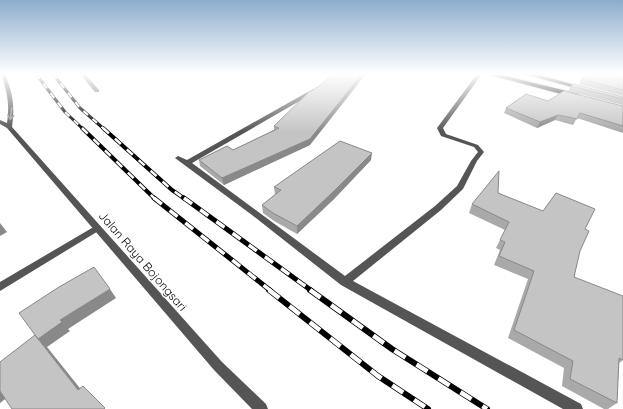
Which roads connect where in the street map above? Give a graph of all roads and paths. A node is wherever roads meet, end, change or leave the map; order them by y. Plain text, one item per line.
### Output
1 (10, 93) edge
2 (308, 93) edge
3 (466, 93) edge
4 (563, 93) edge
5 (586, 99) edge
6 (0, 122) edge
7 (9, 127) junction
8 (97, 228) junction
9 (345, 282) junction
10 (0, 287) edge
11 (261, 409) edge
12 (576, 409) edge

1 -> 7 street
2 - 9 street
3 - 9 street
4 - 5 highway
6 - 7 street, Jalan Raya Bojongsari
7 - 8 street, Jalan Raya Bojongsari
8 - 10 street
8 - 11 street, Jalan Raya Bojongsari
9 - 12 street

